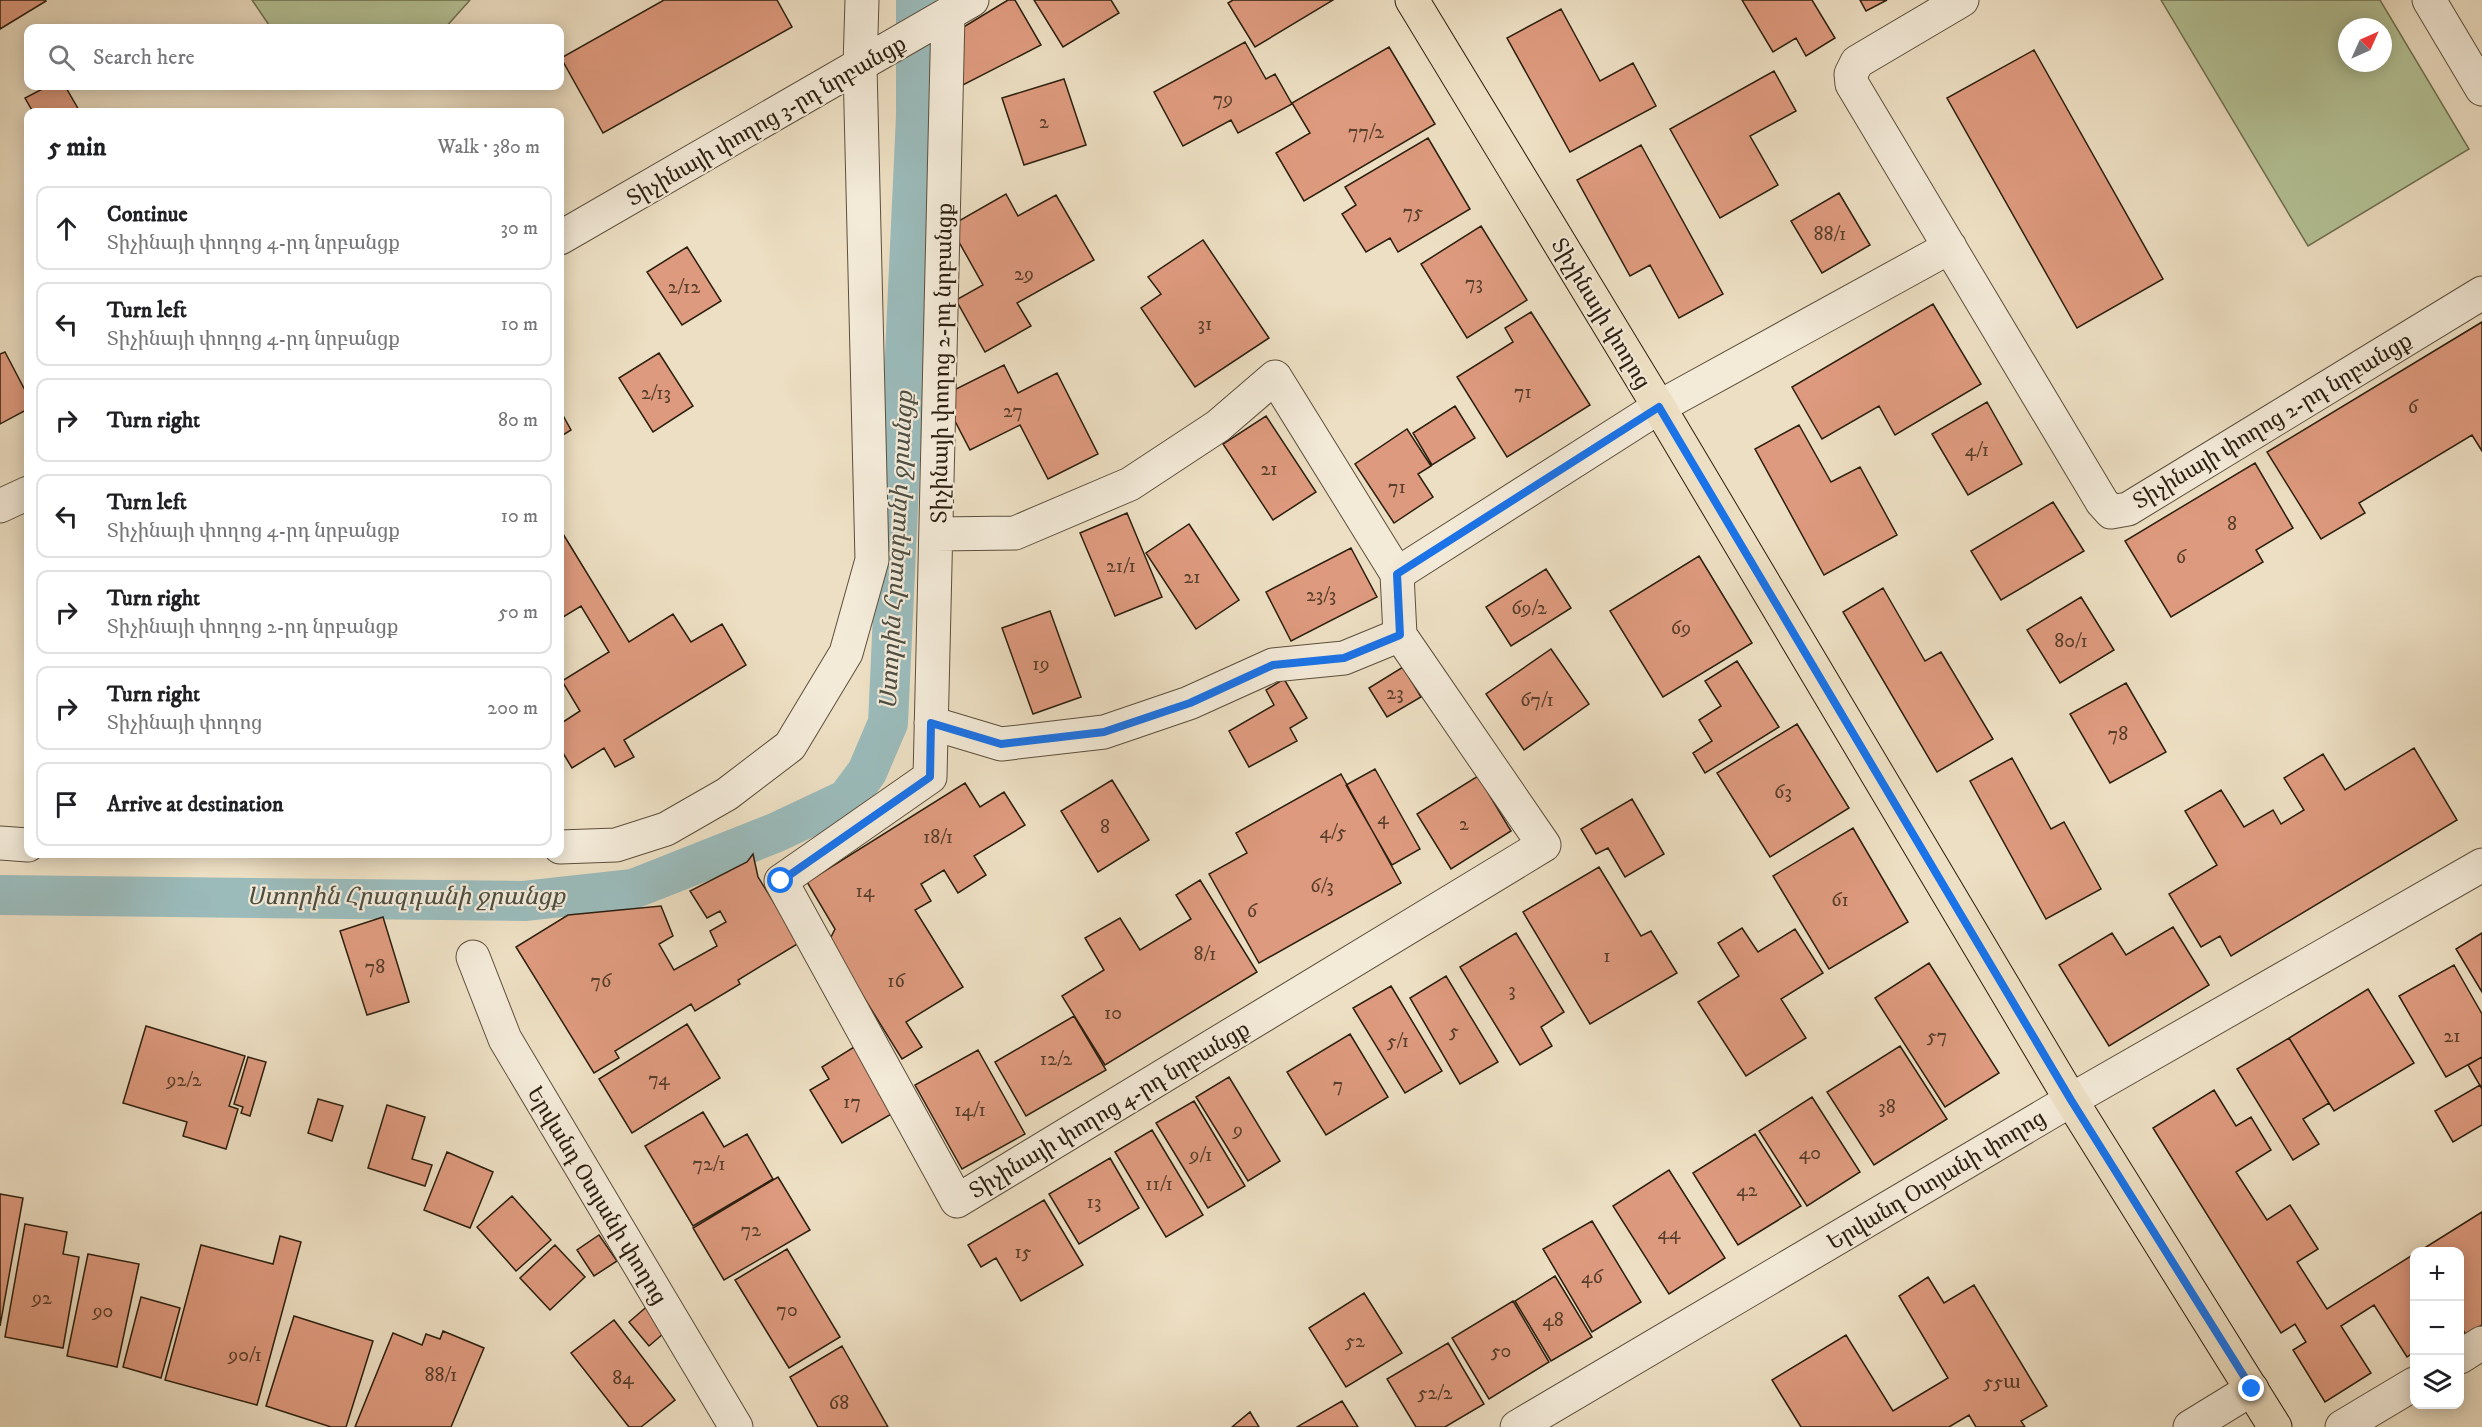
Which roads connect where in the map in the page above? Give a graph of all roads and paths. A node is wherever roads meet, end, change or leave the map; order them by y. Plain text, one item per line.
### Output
1 (862, 0) edge
2 (1412, 0) edge
3 (1962, 0) edge
4 (2429, 0) edge
5 (960, 7) edge
6 (860, 66) junction
7 (2482, 89) edge
8 (564, 236) edge
9 (1950, 247) junction
10 (2482, 293) edge
11 (1659, 407) junction
12 (24, 496) edge
13 (0, 506) edge
14 (936, 534) junction
15 (1397, 574) junction
16 (1400, 635) junction
17 (931, 723) junction
18 (0, 843) edge
19 (24, 845) edge
20 (564, 847) edge
21 (2482, 865) edge
22 (473, 957) dead end
23 (2071, 1100) junction
24 (2482, 1343) edge
25 (2463, 1355) edge
26 (2410, 1387) edge
27 (2252, 1389) junction
28 (736, 1427) edge
29 (1517, 1427) edge
30 (2190, 1427) edge
31 (2275, 1427) edge
32 (2342, 1427) edge

1 - 6 street
2 - 11 main road, Տիչինայի փողոց
3 - 9 street, Տիչինայի փողոց 2-րդ նրբանցք
4 - 7 street
5 - 6 street, Տիչինայի փողոց 3-րդ նրբանցք
5 - 14 street, Տիչինայի փողոց 2-րդ նրբանցք
6 - 8 street, Տիչինայի փողոց 3-րդ նրբանցք
6 - 20 street
9 - 10 street, Տիչինայի փողոց 2-րդ նրբանցք
9 - 11 street
11 - 15 street
11 - 23 main road, Տիչինայի փողոց
12 - 13 street
14 - 15 street, Տիչինայի փողոց 2-րդ նրբանցք
14 - 17 street, Տիչինայի փողոց 4-րդ նրբանցք
15 - 16 street
16 - 17 street
16 - 17 street, Տիչինայի փողոց 4-րդ նրբանցք
18 - 19 street
21 - 23 street, Երվանդ Օտյանի փողոց
22 - 28 street, Երվանդ Օտյանի փողոց
23 - 27 main road, Տիչինայի փողոց
23 - 29 street, Երվանդ Օտյանի փողոց
24 - 25 street
26 - 32 street
27 - 30 street
27 - 31 main road, Տիչինայի փողոց

